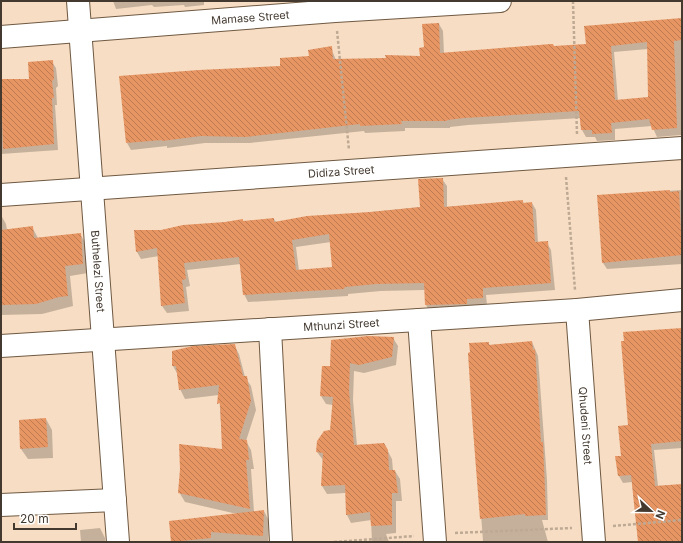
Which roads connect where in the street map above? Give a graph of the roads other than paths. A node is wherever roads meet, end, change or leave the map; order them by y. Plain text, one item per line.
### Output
1 (78, 1) edge
2 (500, 1) edge
3 (81, 32) junction
4 (1, 37) edge
5 (682, 148) edge
6 (92, 189) junction
7 (1, 195) edge
8 (682, 300) edge
9 (577, 310) junction
10 (419, 320) junction
11 (270, 329) junction
12 (104, 339) junction
13 (1, 346) edge
14 (115, 500) junction
15 (1, 506) edge
16 (593, 535) edge
17 (435, 538) edge
18 (118, 542) edge
19 (280, 542) edge

1 - 3 street, Buthelezi Street
2 - 3 street, Mamase Street
3 - 4 street, Mamase Street
3 - 6 street, Buthelezi Street
5 - 6 street, Didiza Street
6 - 7 street, Didiza Street
6 - 12 street, Buthelezi Street
8 - 9 street, Mthunzi Street
9 - 10 street, Mthunzi Street
9 - 16 street, Qhudeni Street
10 - 11 street, Mthunzi Street
10 - 17 street
11 - 12 street, Mthunzi Street
11 - 19 street
12 - 13 street, Mthunzi Street
12 - 14 street, Buthelezi Street
14 - 15 street
14 - 18 street, Buthelezi Street

